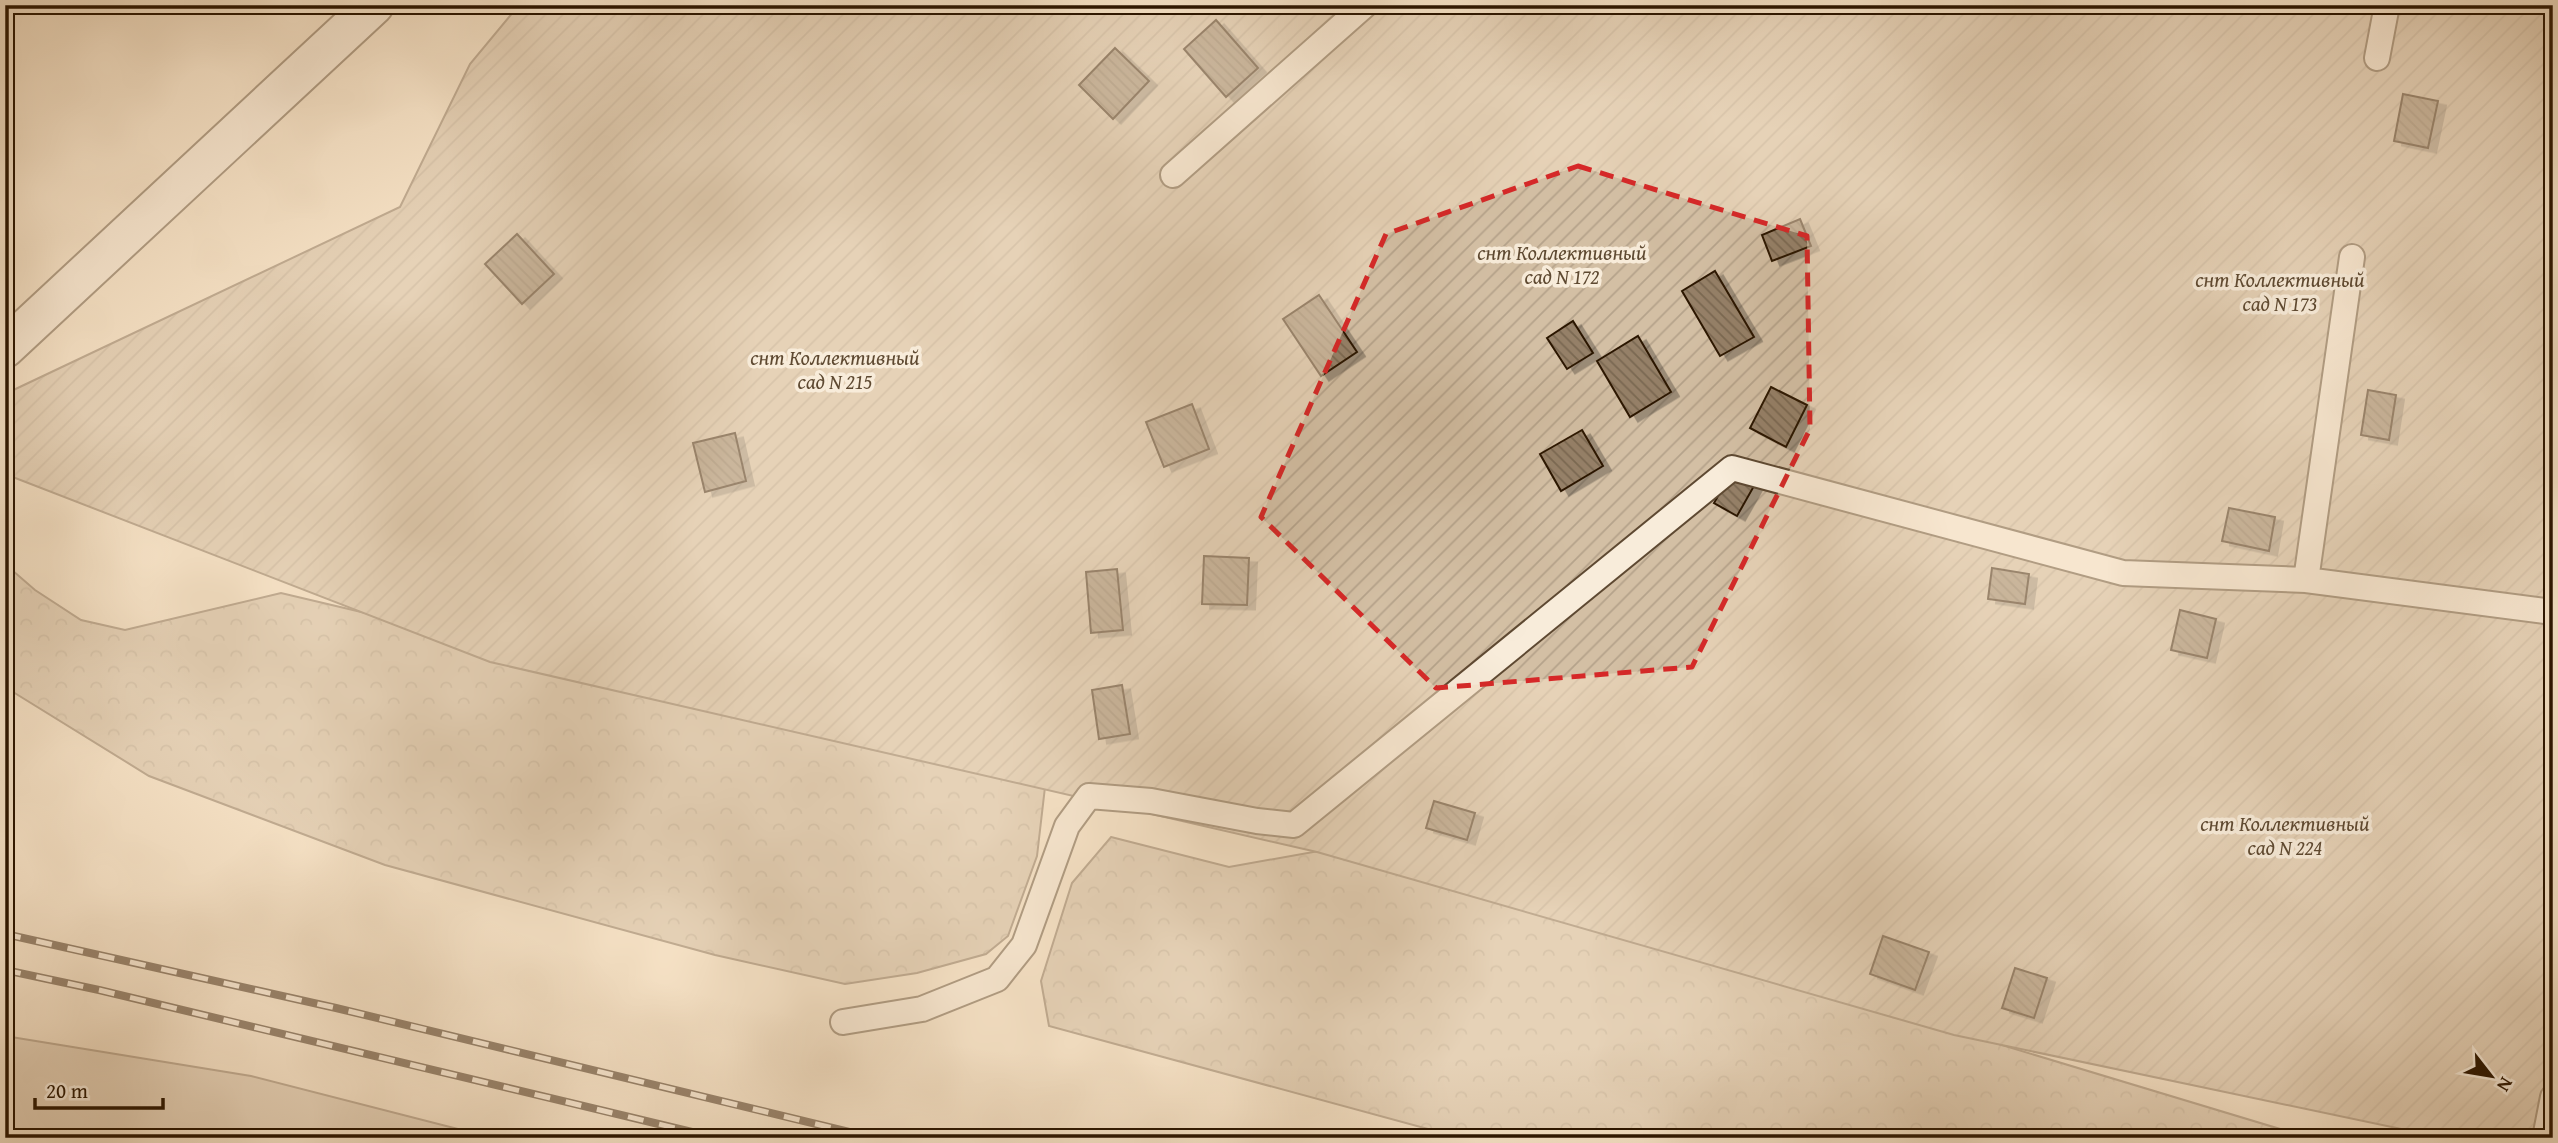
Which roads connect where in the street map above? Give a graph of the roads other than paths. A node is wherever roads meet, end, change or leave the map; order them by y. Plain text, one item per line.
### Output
1 (373, 5) edge
2 (1365, 5) edge
3 (2387, 5) edge
4 (2377, 58) dead end
5 (1172, 174) dead end
6 (2352, 257) dead end
7 (5, 348) edge
8 (2306, 580) junction
9 (2553, 612) edge
10 (843, 1023) dead end
11 (2553, 1097) edge
12 (2545, 1138) edge

1 - 7 street
2 - 5 lane
3 - 4 lane
6 - 8 lane
8 - 9 lane
8 - 10 lane
11 - 12 lane

